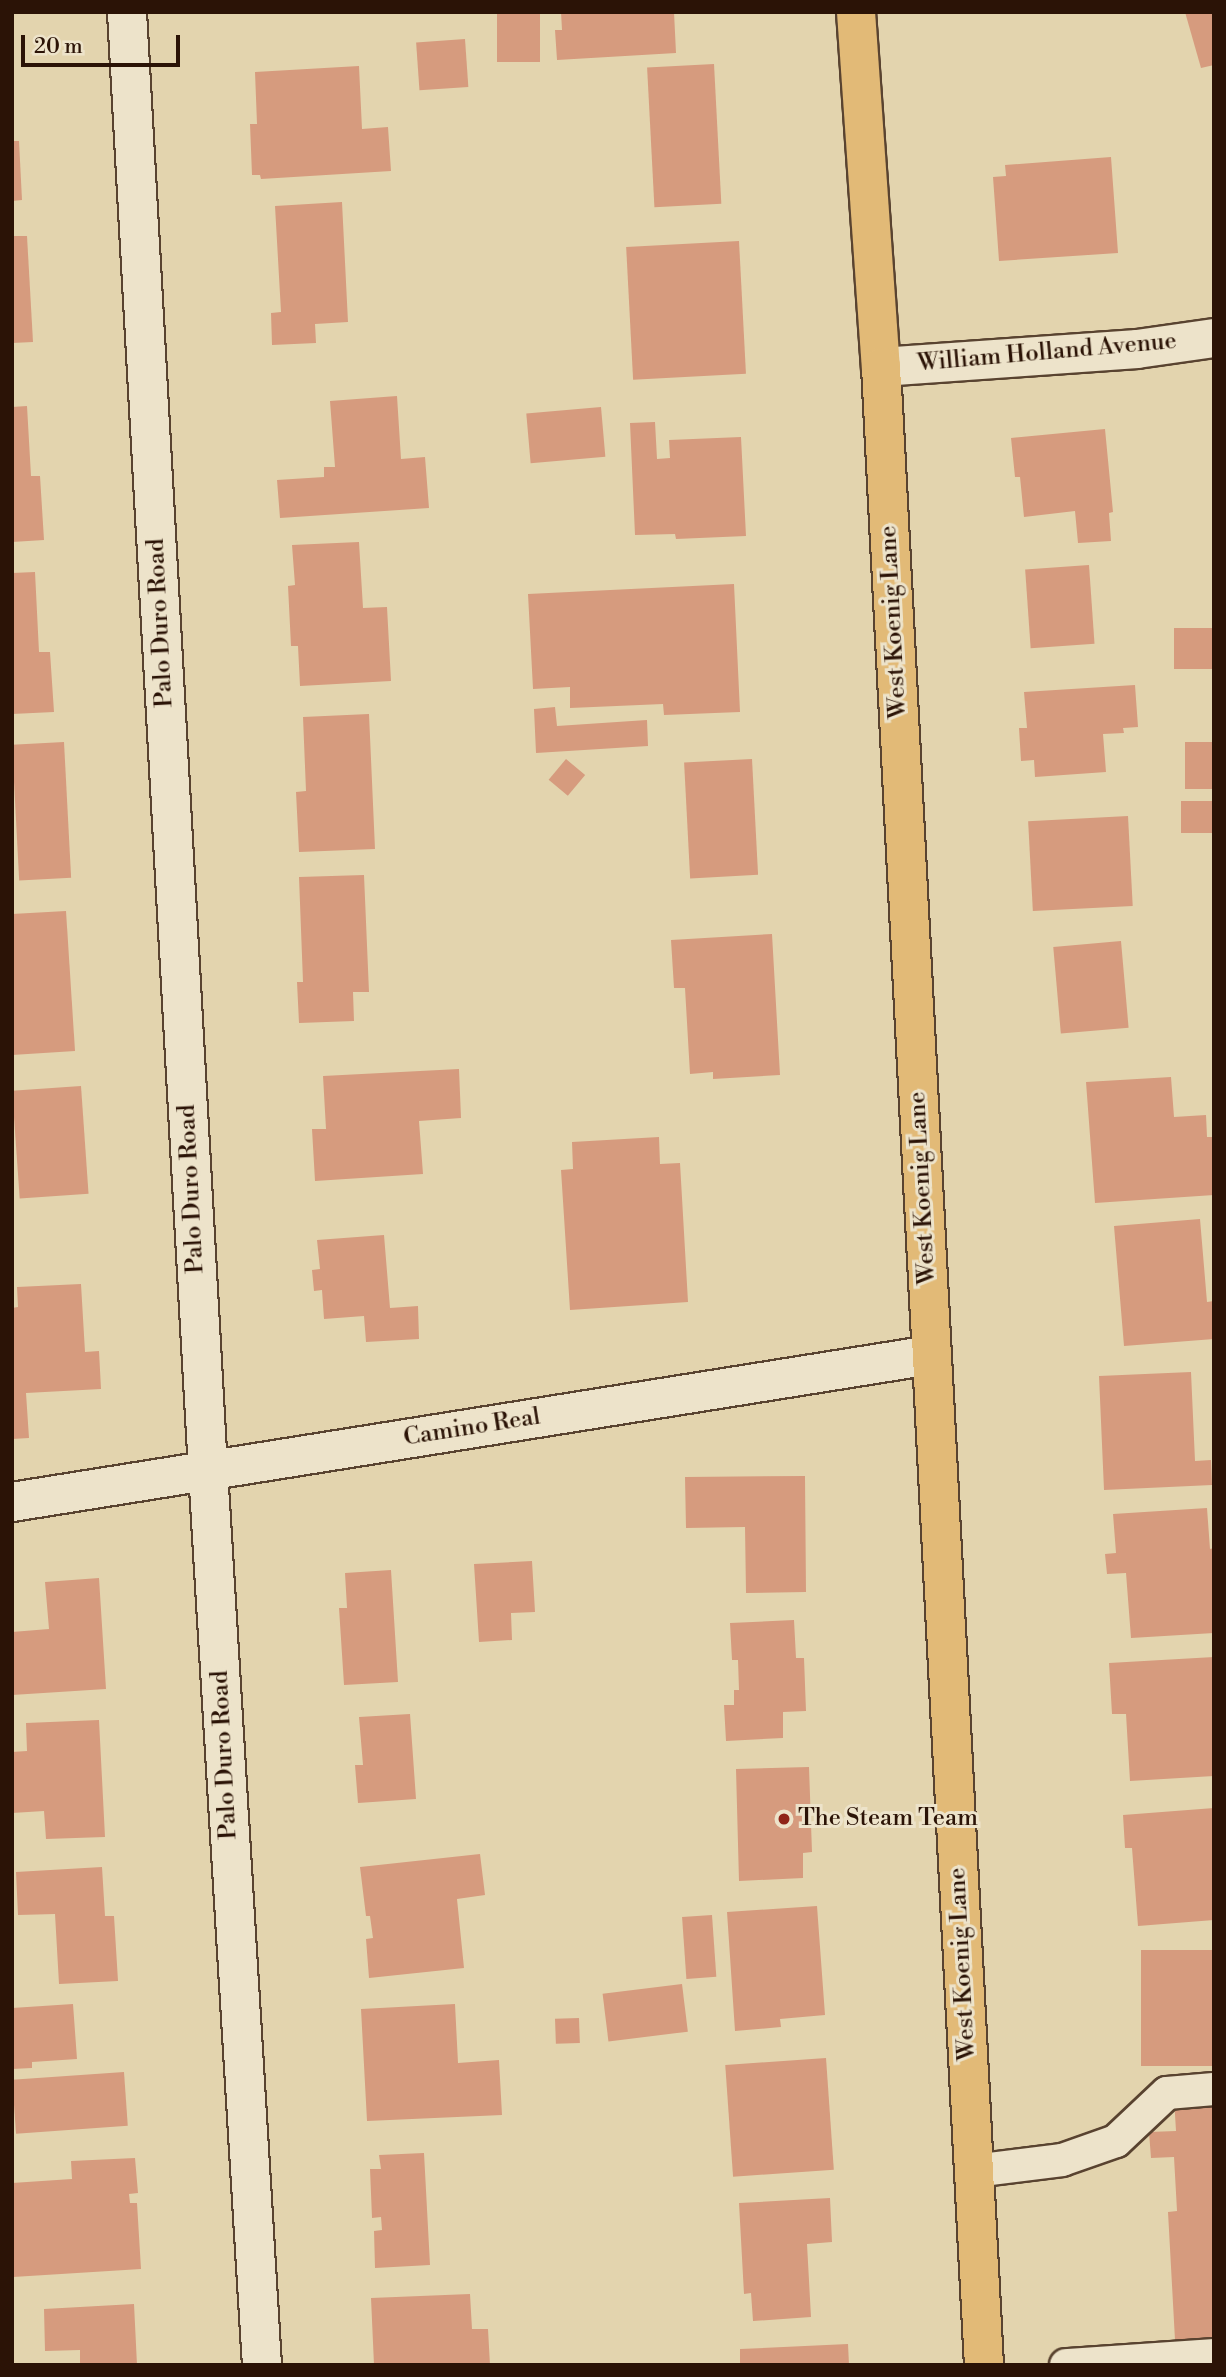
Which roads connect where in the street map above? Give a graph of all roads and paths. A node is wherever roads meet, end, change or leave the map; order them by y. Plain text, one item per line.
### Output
1 (127, 12) edge
2 (856, 12) edge
3 (1214, 338) edge
4 (880, 367) junction
5 (931, 1355) junction
6 (208, 1470) junction
7 (12, 1502) edge
8 (1214, 2089) edge
9 (974, 2171) junction
10 (1214, 2355) edge
11 (262, 2365) edge
12 (984, 2365) edge
13 (1066, 2365) edge

1 - 6 street, Palo Duro Road
2 - 4 main road, West Koenig Lane
3 - 4 street, William Holland Avenue
4 - 5 main road, West Koenig Lane
5 - 6 street, Camino Real
5 - 9 main road, West Koenig Lane
6 - 7 street, Camino Real
6 - 11 street, Palo Duro Road
8 - 9 lane
9 - 12 main road, West Koenig Lane
10 - 13 lane

